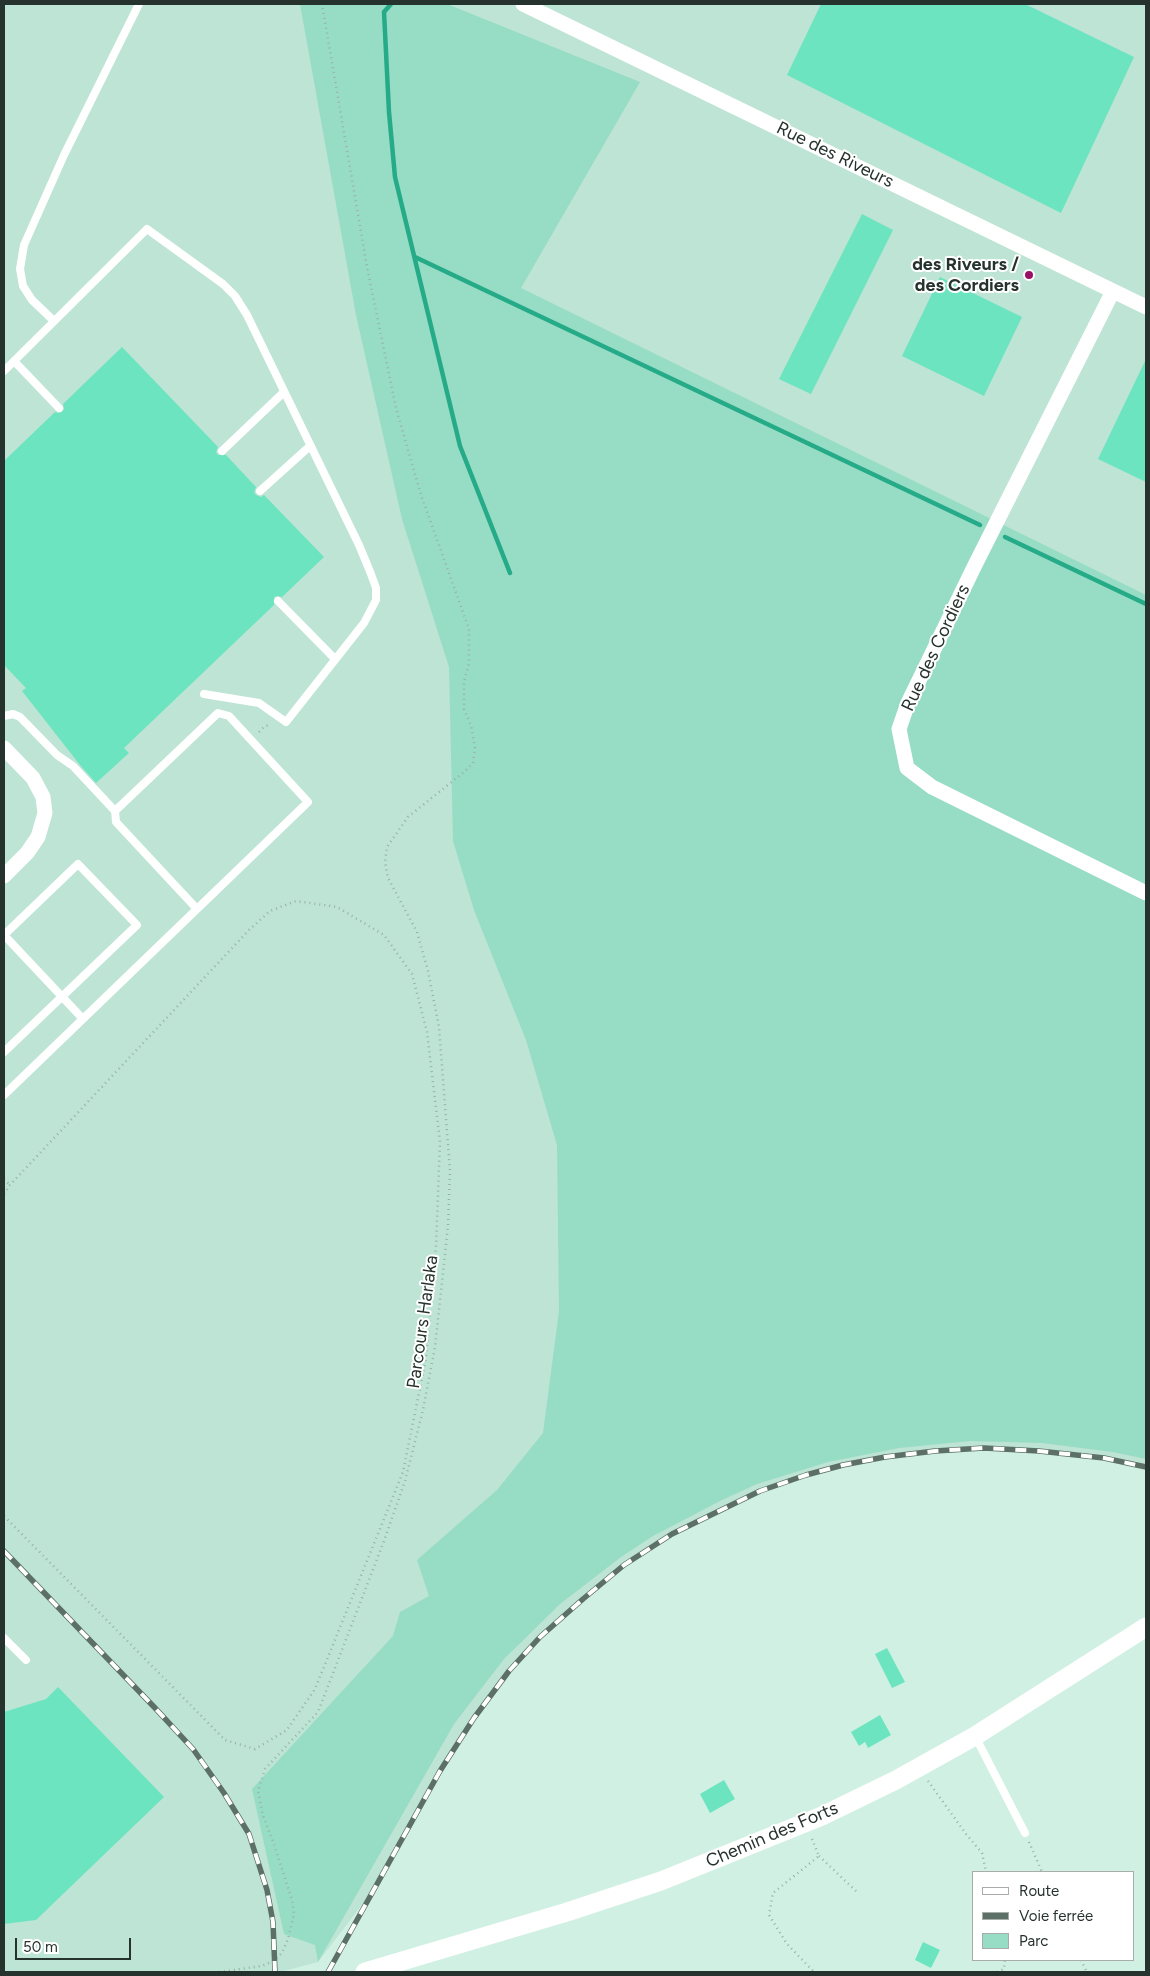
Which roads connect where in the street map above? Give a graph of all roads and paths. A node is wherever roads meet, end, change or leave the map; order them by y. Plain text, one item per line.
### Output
1 (139, 4) edge
2 (322, 4) edge
3 (523, 4) edge
4 (1114, 291) junction
5 (1146, 307) edge
6 (54, 322) junction
7 (14, 361) junction
8 (4, 371) edge
9 (284, 392) junction
10 (59, 408) dead end
11 (310, 446) junction
12 (222, 451) dead end
13 (260, 491) dead end
14 (278, 601) dead end
15 (335, 659) junction
16 (204, 694) dead end
17 (4, 716) edge
18 (4, 748) edge
19 (115, 810) junction
20 (4, 876) edge
21 (1146, 893) edge
22 (197, 909) junction
23 (4, 935) edge
24 (62, 997) junction
25 (83, 1019) junction
26 (4, 1052) edge
27 (4, 1095) edge
28 (4, 1179) edge
29 (10, 1185) junction
30 (4, 1194) edge
31 (4, 1516) edge
32 (1146, 1627) edge
33 (4, 1638) edge
34 (26, 1660) dead end
35 (975, 1736) junction
36 (918, 1767) junction
37 (806, 1822) junction
38 (1025, 1833) joint
39 (819, 1856) junction
40 (986, 1871) edge
41 (1042, 1871) edge
42 (857, 1892) dead end
43 (1005, 1961) edge
44 (218, 1972) edge
45 (366, 1972) edge
46 (814, 1972) edge
47 (996, 1972) edge

1 - 6 lane
2 - 44 path, Parcours Harlaka
3 - 4 street, Rue des Riveurs
4 - 5 street, Rue des Riveurs
4 - 21 street, Rue des Cordiers
6 - 7 lane
6 - 9 lane
7 - 8 lane
7 - 10 lane
9 - 11 lane
9 - 12 lane
11 - 13 lane
11 - 15 lane
14 - 15 lane
15 - 16 lane
17 - 19 lane
18 - 20 street
19 - 22 lane
19 - 22 lane
22 - 25 lane
23 - 24 lane
23 - 24 lane
24 - 25 lane
24 - 26 lane
25 - 27 lane
28 - 29 path
29 - 30 path
29 - 31 path
32 - 35 street, Chemin des Forts
33 - 34 lane
35 - 36 street, Chemin des Forts
35 - 38 lane
36 - 37 street, Chemin des Forts
36 - 40 path
37 - 39 path
37 - 45 street, Chemin des Forts
38 - 41 path
39 - 42 path
39 - 46 path
43 - 47 path

